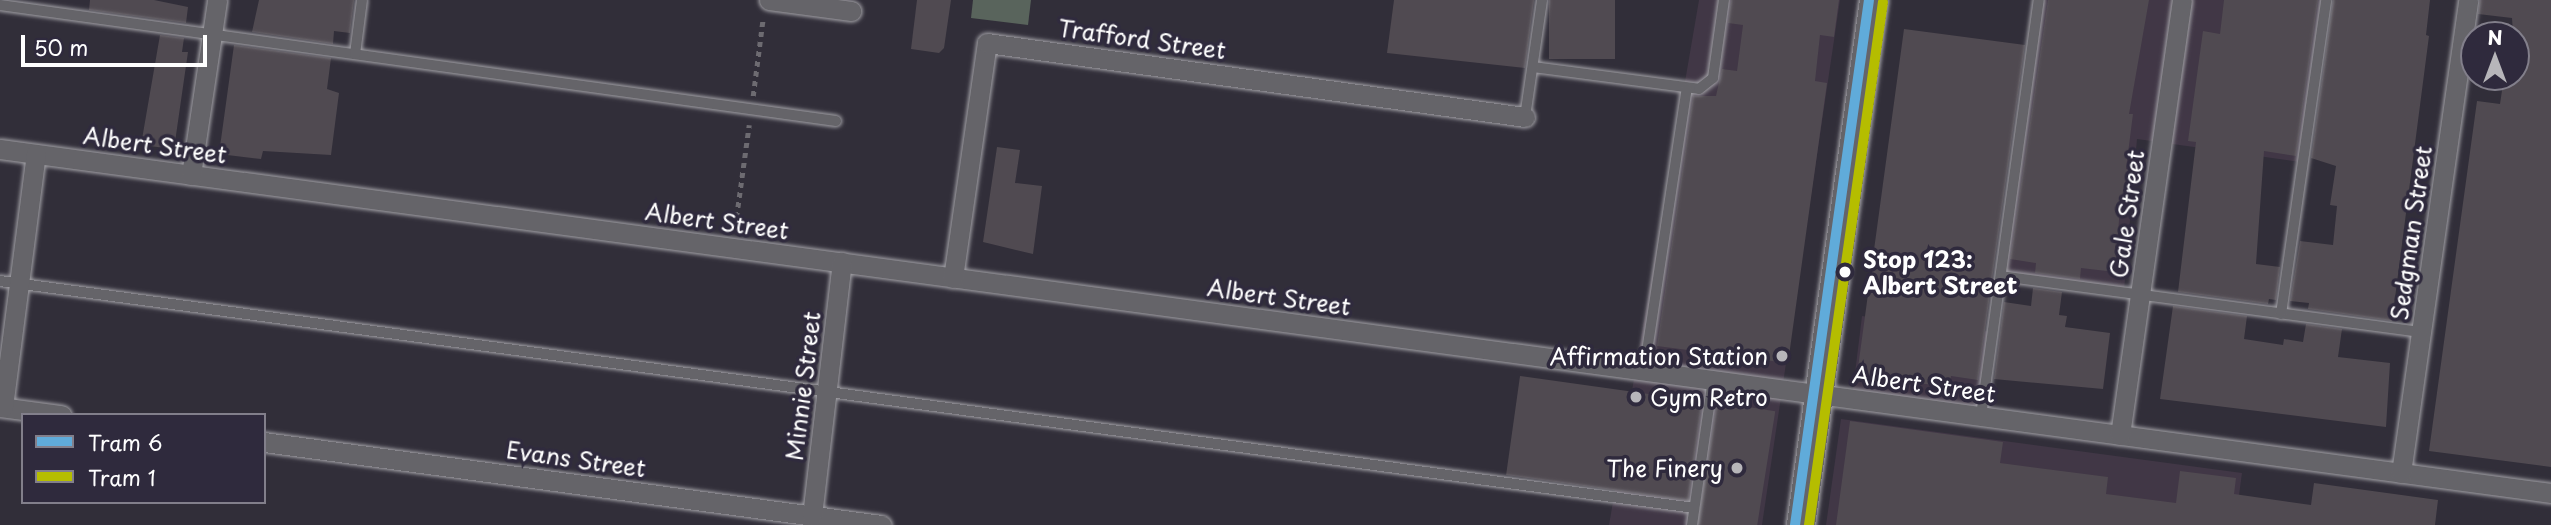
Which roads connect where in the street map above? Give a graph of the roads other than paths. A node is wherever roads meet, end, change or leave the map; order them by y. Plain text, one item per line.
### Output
1 (58, 0) edge
2 (217, 0) edge
3 (362, 0) edge
4 (1542, 0) edge
5 (1724, 0) edge
6 (1874, 0) edge
7 (2039, 0) edge
8 (2182, 0) edge
9 (2326, 0) edge
10 (2468, 0) edge
11 (0, 5) edge
12 (766, 5) edge
13 (851, 11) dead end
14 (57, 13) junction
15 (212, 34) junction
16 (355, 54) junction
17 (1533, 67) junction
18 (1687, 88) junction
19 (1525, 117) joint
20 (836, 121) dead end
21 (0, 149) edge
22 (36, 154) junction
23 (191, 175) junction
24 (842, 262) junction
25 (2001, 276) junction
26 (953, 278) junction
27 (10, 283) edge
28 (2140, 295) junction
29 (2281, 314) junction
30 (2421, 332) junction
31 (1644, 371) junction
32 (1713, 380) junction
33 (827, 392) junction
34 (1819, 395) junction
35 (1, 407) edge
36 (46, 413) edge
37 (1981, 416) junction
38 (2120, 435) junction
39 (266, 442) edge
40 (2402, 473) junction
41 (2551, 494) edge
42 (1694, 508) junction
43 (812, 516) junction
44 (770, 518) edge
45 (881, 525) edge
46 (1692, 525) edge
47 (1801, 525) edge

1 - 14 lane
2 - 15 street
3 - 16 lane
4 - 17 lane
5 - 18 lane
6 - 34 street
7 - 25 lane
8 - 28 street, Gale Street
9 - 29 lane
10 - 30 street, Sedgman Street
11 - 14 lane
12 - 13 street
14 - 15 lane
15 - 16 lane
15 - 23 street
16 - 20 lane
17 - 18 lane
17 - 19 lane
18 - 31 lane
19 - 26 street, Trafford Street
21 - 22 street, Albert Street
22 - 23 street, Albert Street
22 - 27 street
23 - 24 street, Albert Street
24 - 26 street, Albert Street
24 - 33 street, Minnie Street
25 - 28 lane
25 - 37 lane
26 - 31 street, Albert Street
27 - 33 lane
27 - 35 street
28 - 29 lane
28 - 38 street, Gale Street
29 - 30 lane
30 - 40 street, Sedgman Street
31 - 32 street, Albert Street
32 - 34 street, Albert Street
32 - 42 lane
33 - 42 lane
33 - 43 street, Minnie Street
34 - 37 street, Albert Street
34 - 47 street
35 - 36 street
37 - 38 street, Albert Street
38 - 40 street, Albert Street
39 - 44 street, Evans Street
40 - 41 street, Albert Street
42 - 46 lane
43 - 44 street, Evans Street
43 - 45 street, Evans Street

